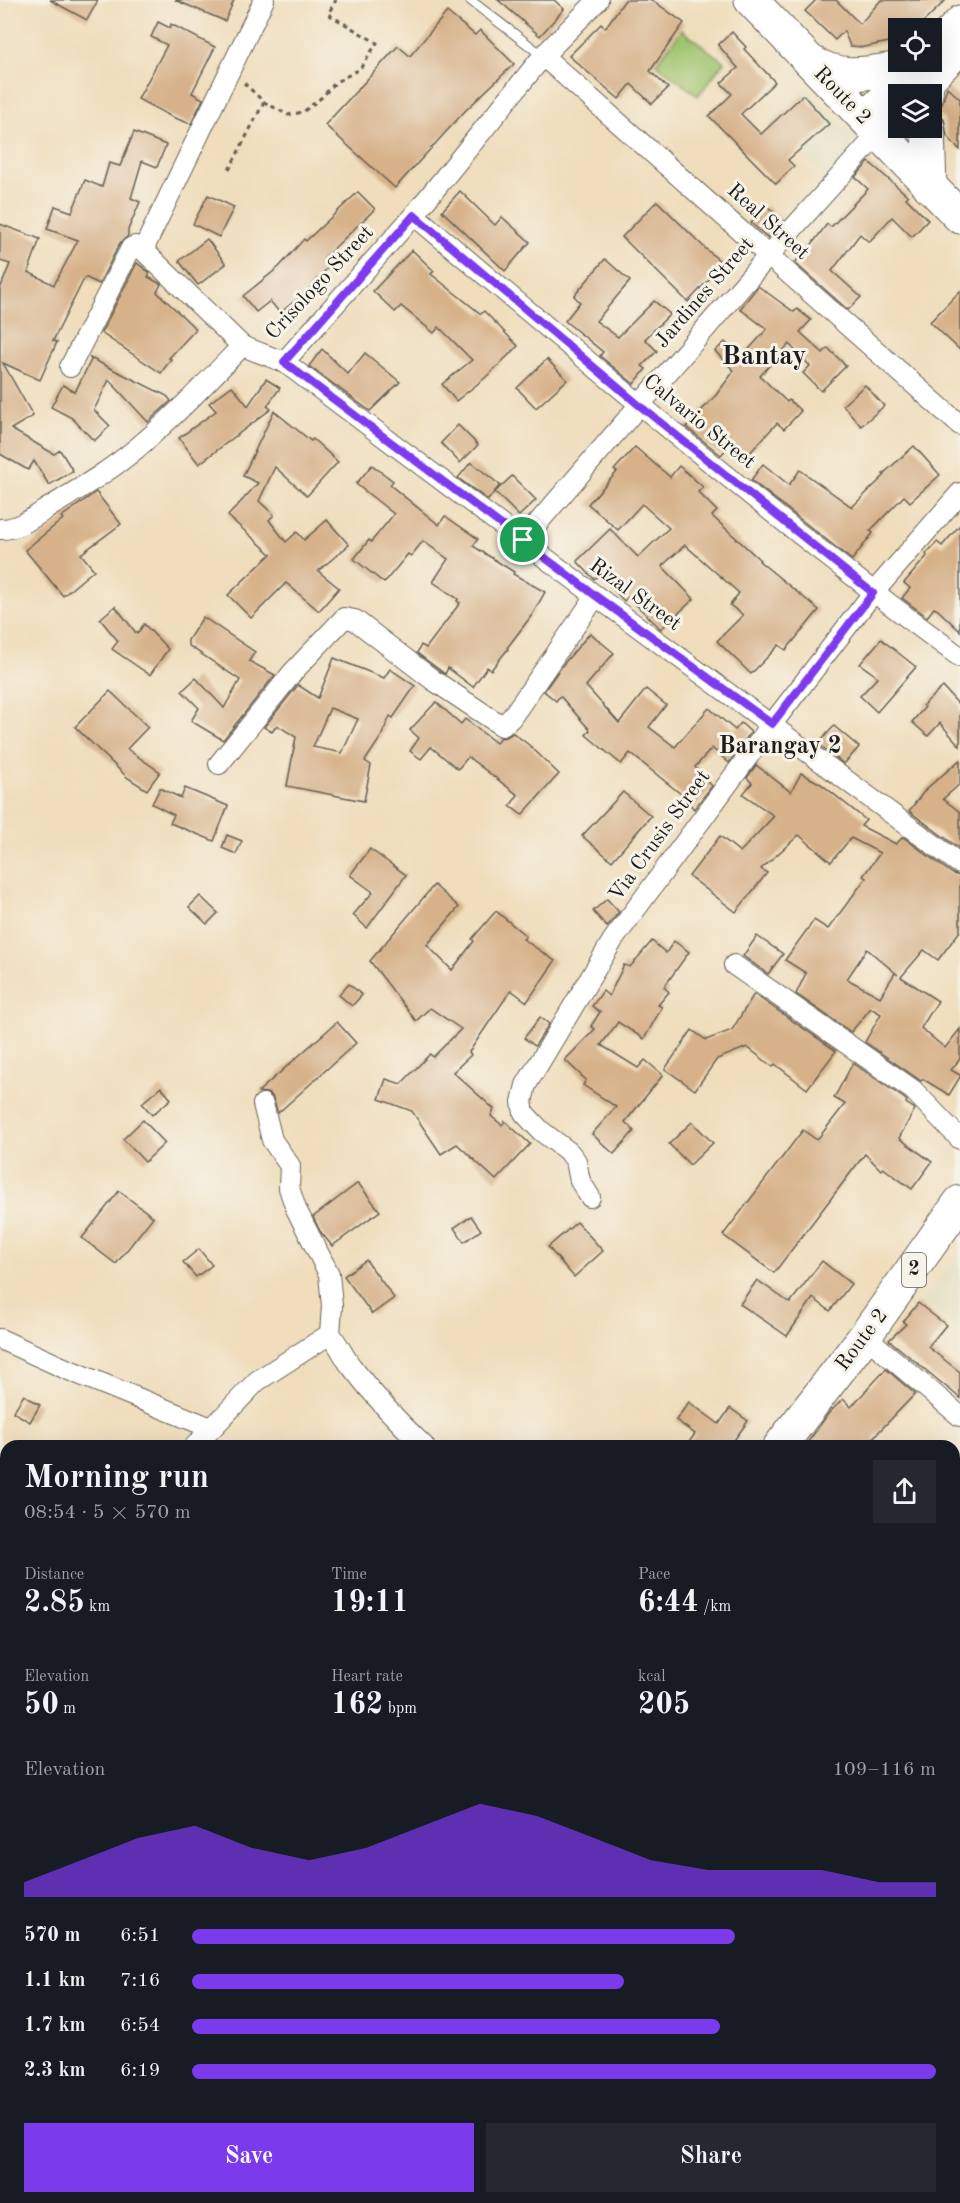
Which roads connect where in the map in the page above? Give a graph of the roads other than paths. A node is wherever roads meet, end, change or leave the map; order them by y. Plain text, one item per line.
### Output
1 (264, 0) edge
2 (470, 0) edge
3 (598, 0) edge
4 (750, 0) edge
5 (960, 19) edge
6 (960, 51) edge
7 (543, 56) junction
8 (806, 59) junction
9 (922, 75) edge
10 (880, 121) edge
11 (928, 138) edge
12 (930, 187) junction
13 (414, 215) junction
14 (960, 217) edge
15 (141, 249) junction
16 (769, 255) junction
17 (242, 346) junction
18 (284, 362) junction
19 (70, 367) dead end
20 (640, 406) junction
21 (960, 425) edge
22 (960, 493) edge
23 (0, 529) edge
24 (523, 540) junction
25 (873, 593) junction
26 (596, 596) junction
27 (960, 657) edge
28 (772, 724) junction
29 (219, 764) dead end
30 (960, 864) edge
31 (734, 965) dead end
32 (263, 1104) dead end
33 (960, 1139) edge
34 (590, 1197) dead end
35 (960, 1202) edge
36 (330, 1334) junction
37 (866, 1336) junction
38 (0, 1339) edge
39 (960, 1416) edge
40 (211, 1428) junction
41 (200, 1440) edge
42 (418, 1440) edge
43 (785, 1440) edge

1 - 15 street
2 - 7 lane
3 - 7 street, Crisologo Street
4 - 8 highway, Route 2
5 - 9 main road
6 - 9 main road
7 - 13 street, Crisologo Street
7 - 16 street, Real Street
8 - 9 highway
8 - 10 highway, Route 2
9 - 10 main road
10 - 12 highway, Route 2
10 - 16 street, Jardines Street
11 - 12 highway
12 - 14 highway, Route 2
13 - 18 street, Crisologo Street
13 - 20 street, Calvario Street
15 - 17 street
15 - 19 street
16 - 20 street, Jardines Street
16 - 21 street, Real Street
17 - 18 street, Crisologo Street
17 - 23 street, Crisologo Street
18 - 24 street, Rizal Street
20 - 24 street, Jardines Street
20 - 25 street, Calvario Street
22 - 25 street, Via Crusis Street
24 - 26 street, Rizal Street
25 - 27 street, Calvario Street
25 - 28 street, Via Crusis Street
26 - 28 street, Rizal Street
26 - 29 street
28 - 30 street, Rizal Street
28 - 34 street, Via Crusis Street
31 - 33 street
32 - 36 street
35 - 37 highway, Route 2 / 2
36 - 40 street
36 - 42 street
37 - 39 street
37 - 43 highway, Route 2 / 2
38 - 40 street
40 - 41 street

